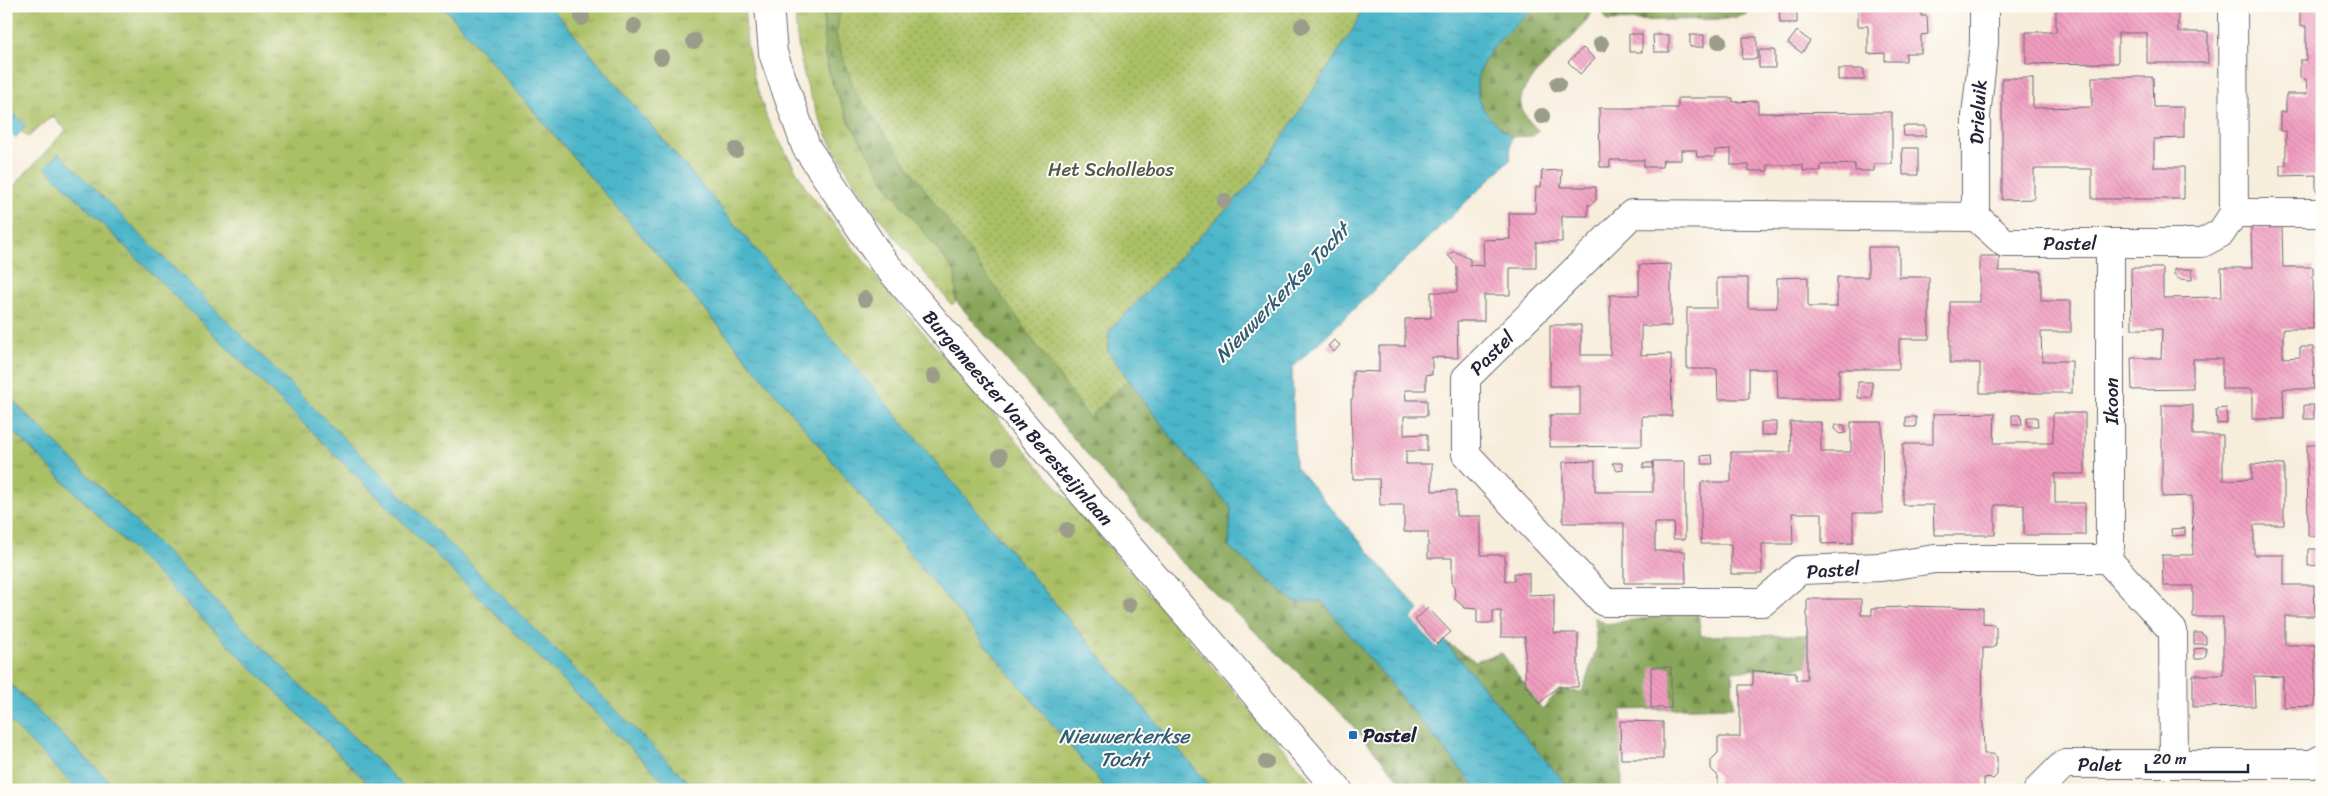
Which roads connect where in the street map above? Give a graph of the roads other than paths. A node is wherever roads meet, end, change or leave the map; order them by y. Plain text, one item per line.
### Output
1 (769, 6) edge
2 (1984, 6) edge
3 (2233, 6) edge
4 (2322, 212) edge
5 (2234, 213) junction
6 (1976, 217) junction
7 (2110, 243) junction
8 (2107, 559) junction
9 (2322, 760) edge
10 (2174, 764) junction
11 (1338, 790) edge
12 (2038, 790) edge

1 - 11 street, Burgemeester Van Beresteijnlaan
2 - 6 street, Drieluik
3 - 5 street
4 - 5 street
5 - 7 street, Pastel
6 - 7 street, Pastel
6 - 8 street, Pastel
7 - 8 street, Ikoon
8 - 10 street
9 - 10 street, Palet
10 - 12 street, Palet

